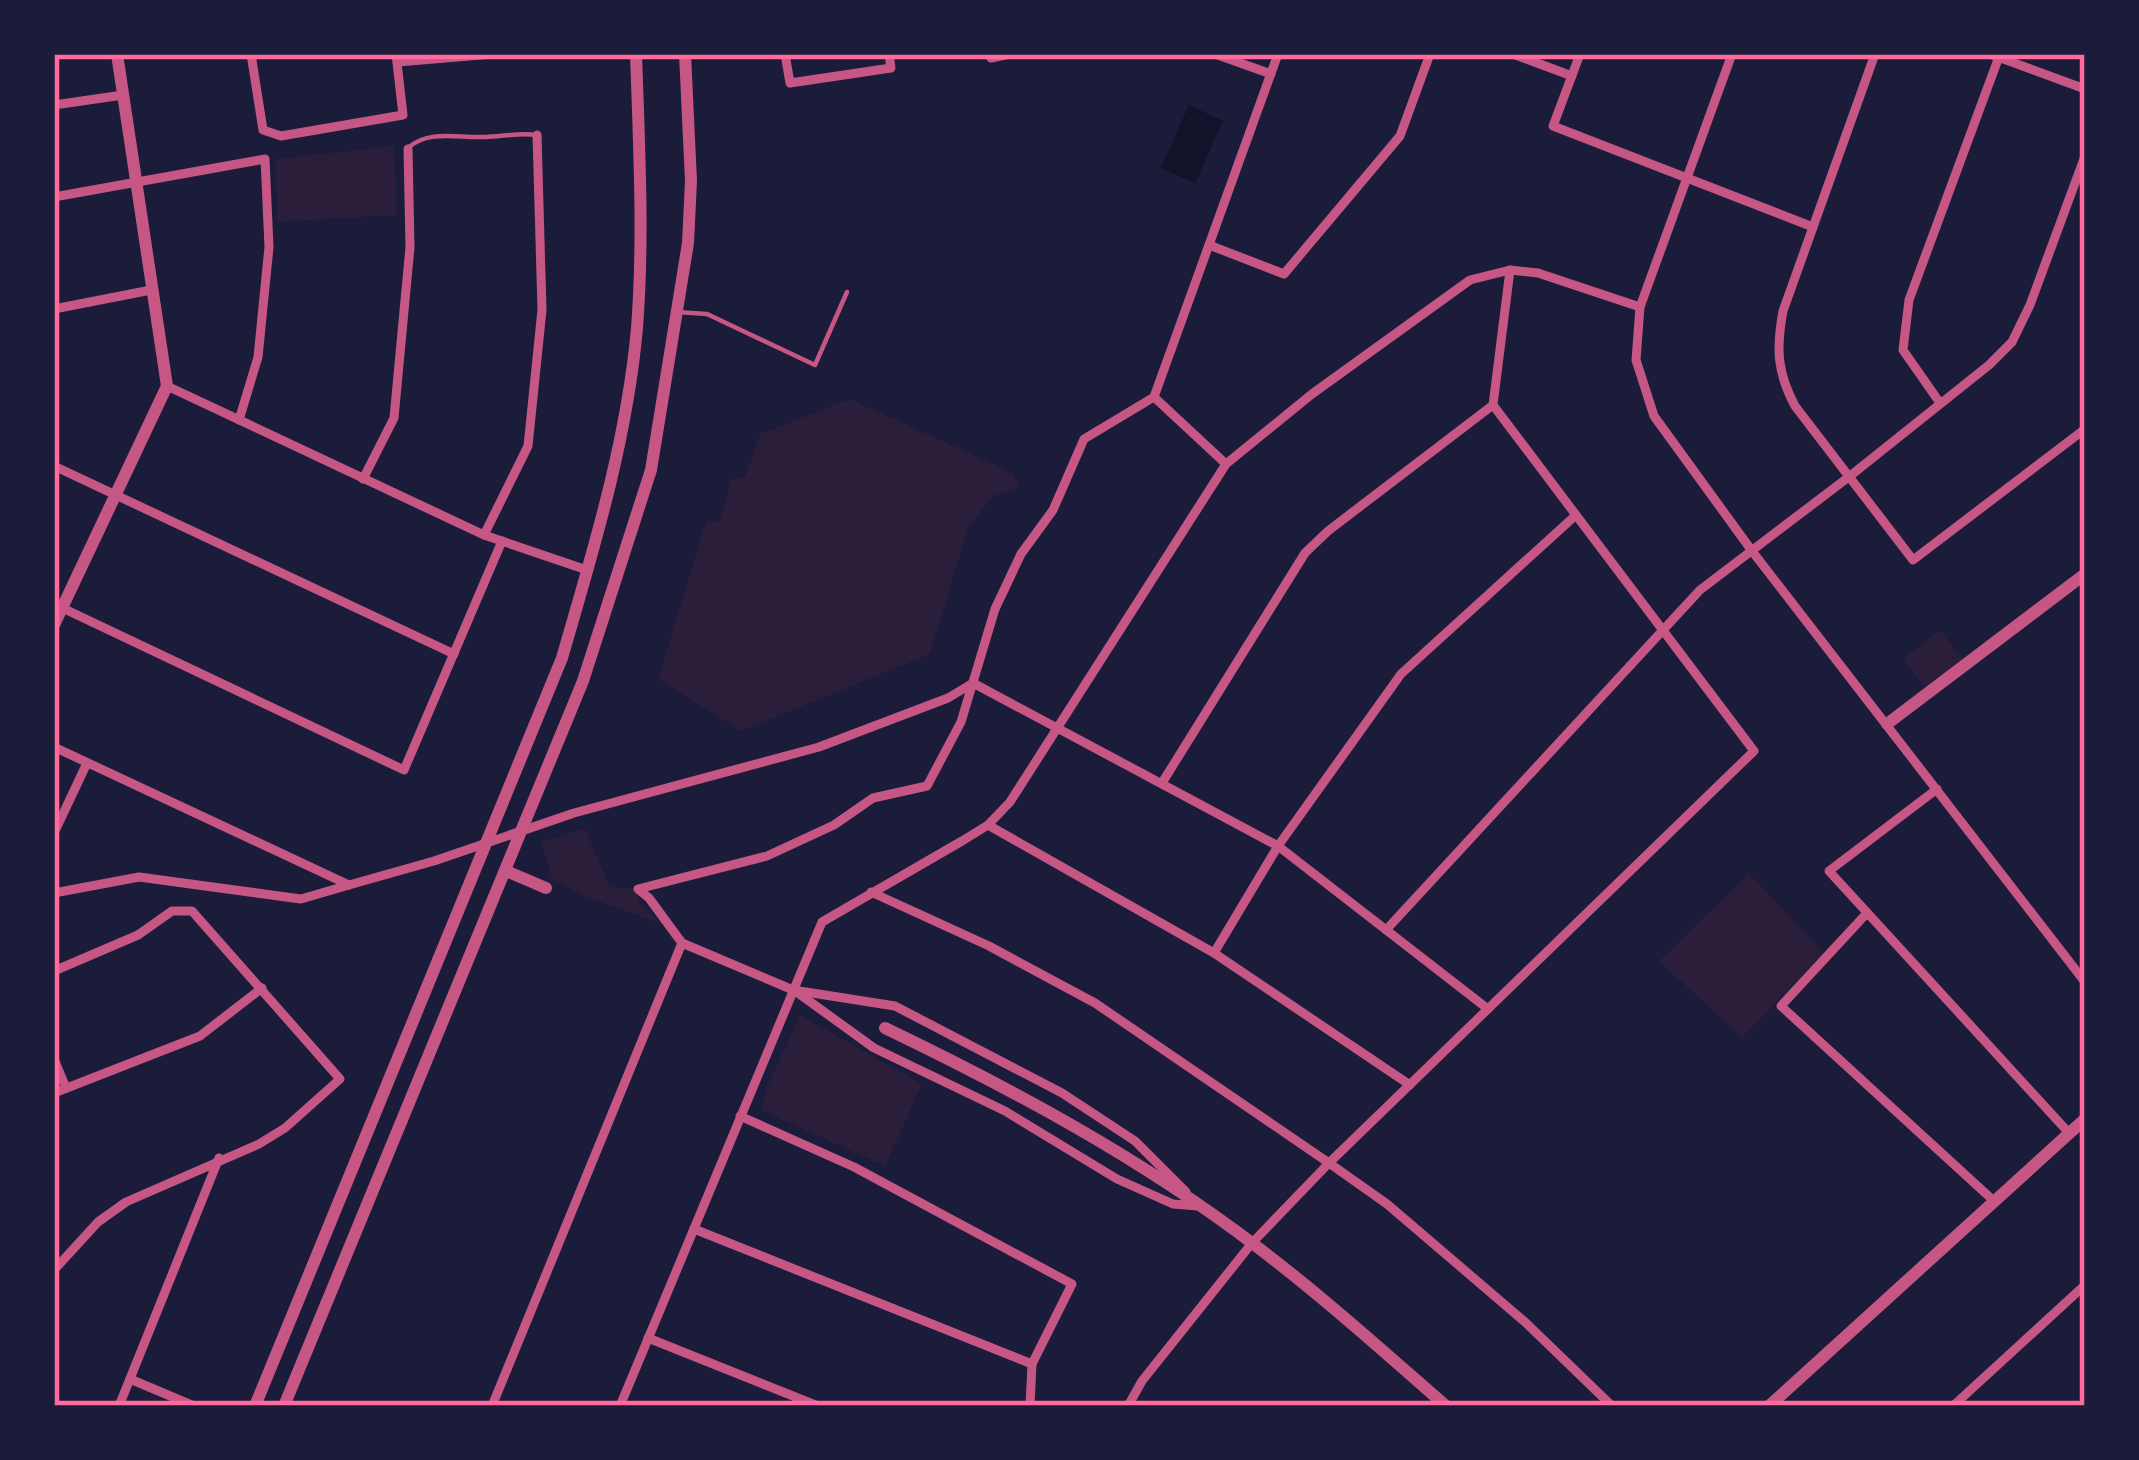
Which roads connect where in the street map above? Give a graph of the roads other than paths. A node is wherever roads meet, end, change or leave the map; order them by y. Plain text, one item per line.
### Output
1 (117, 54) edge
2 (251, 54) edge
3 (494, 54) edge
4 (636, 54) edge
5 (685, 54) edge
6 (785, 54) edge
7 (889, 54) edge
8 (991, 54) edge
9 (1010, 54) edge
10 (1215, 54) edge
11 (1278, 54) edge
12 (1430, 54) edge
13 (1513, 54) edge
14 (1580, 54) edge
15 (1732, 54) edge
16 (1875, 54) edge
17 (1996, 55) edge
18 (397, 58) edge
19 (1271, 74) junction
20 (1572, 76) junction
21 (2085, 89) edge
22 (123, 94) junction
23 (54, 105) edge
24 (537, 135) joint
25 (408, 149) joint
26 (2085, 156) edge
27 (1687, 176) junction
28 (135, 183) junction
29 (54, 197) edge
30 (1813, 226) junction
31 (1209, 245) junction
32 (1510, 270) junction
33 (151, 290) junction
34 (847, 292) dead end
35 (1640, 307) junction
36 (54, 309) edge
37 (677, 312) junction
38 (167, 386) junction
39 (1154, 397) junction
40 (1940, 403) junction
41 (1493, 405) junction
42 (239, 420) junction
43 (2085, 428) edge
44 (2075, 438) junction
45 (2085, 451) edge
46 (1226, 464) junction
47 (54, 466) edge
48 (1850, 476) junction
49 (364, 479) junction
50 (116, 494) junction
51 (1576, 515) junction
52 (484, 536) junction
53 (502, 541) junction
54 (1752, 551) junction
55 (587, 570) junction
56 (2085, 574) edge
57 (58, 606) edge
58 (54, 625) edge
59 (1663, 630) junction
60 (454, 654) junction
61 (973, 683) junction
62 (1887, 724) junction
63 (1058, 728) junction
64 (54, 747) edge
65 (87, 763) junction
66 (1162, 783) junction
67 (1937, 789) junction
68 (988, 824) junction
69 (54, 833) edge
70 (1278, 846) junction
71 (506, 871) junction
72 (349, 885) junction
73 (546, 888) dead end
74 (54, 892) edge
75 (871, 892) junction
76 (1867, 913) junction
77 (1386, 930) junction
78 (682, 944) junction
79 (1214, 953) junction
80 (2085, 959) edge
81 (2075, 969) junction
82 (54, 971) edge
83 (2085, 982) edge
84 (262, 988) junction
85 (793, 990) junction
86 (1488, 1009) junction
87 (885, 1028) dead end
88 (54, 1059) edge
89 (1410, 1085) junction
90 (66, 1088) junction
91 (54, 1093) edge
92 (740, 1116) junction
93 (2085, 1119) edge
94 (2069, 1133) junction
95 (218, 1159) junction
96 (1329, 1163) junction
97 (1995, 1202) junction
98 (1198, 1205) junction
99 (694, 1228) junction
100 (1252, 1243) junction
101 (54, 1270) edge
102 (2085, 1285) edge
103 (648, 1338) junction
104 (1032, 1364) junction
105 (130, 1378) junction
106 (1776, 1404) edge
107 (119, 1406) edge
108 (194, 1406) edge
109 (255, 1406) edge
110 (284, 1406) edge
111 (493, 1406) edge
112 (620, 1406) edge
113 (818, 1406) edge
114 (1030, 1406) edge
115 (1128, 1406) edge
116 (1445, 1406) edge
117 (1612, 1406) edge
118 (1953, 1406) edge

1 - 22 street
2 - 18 street
3 - 18 street
4 - 55 street
5 - 37 street
6 - 7 street
8 - 9 street
10 - 19 street
11 - 19 street
12 - 31 street
13 - 20 street
14 - 20 street
15 - 27 street
16 - 30 street
17 - 21 street
17 - 40 street
19 - 31 street
20 - 27 street
22 - 23 street
22 - 28 street
24 - 25 lane
24 - 52 street
25 - 49 street
26 - 40 street
27 - 30 street
27 - 35 street
28 - 29 street
28 - 33 street
28 - 42 street
30 - 48 street
31 - 39 street
32 - 35 street
32 - 41 street
32 - 46 street
33 - 36 street
33 - 38 street
34 - 37 lane
35 - 54 street
37 - 71 street
38 - 42 street
38 - 50 street
39 - 46 street
39 - 61 street
40 - 48 street
41 - 51 street
41 - 66 street
42 - 49 street
43 - 44 street
44 - 45 street
44 - 48 street
46 - 63 street
47 - 50 street
48 - 54 street
49 - 52 street
50 - 57 street
50 - 60 street
51 - 59 street
51 - 70 street
52 - 53 street
53 - 55 street
53 - 60 street
54 - 59 street
54 - 62 street
55 - 109 street
56 - 62 street
57 - 58 street
57 - 60 street
59 - 77 street
59 - 86 street
61 - 63 street
61 - 72 street
61 - 78 street
62 - 67 street
63 - 66 street
63 - 68 street
64 - 65 street
65 - 69 street
65 - 72 street
66 - 70 street
67 - 76 street
67 - 81 street
68 - 75 street
68 - 79 street
70 - 77 street
70 - 79 street
71 - 73 street
71 - 110 street
72 - 74 street
75 - 85 street
75 - 96 street
76 - 94 street
76 - 97 street
77 - 86 street
78 - 85 street
78 - 111 street
79 - 89 street
80 - 81 street
81 - 83 street
82 - 84 street
84 - 90 street
84 - 95 street
85 - 92 street
85 - 98 street
85 - 98 street
86 - 89 street
87 - 98 street
88 - 90 street
89 - 96 street
90 - 91 street
92 - 99 street
92 - 104 street
93 - 94 street
94 - 97 street
95 - 101 street
95 - 105 street
96 - 100 street
96 - 117 street
97 - 106 street
98 - 100 street
99 - 103 street
99 - 104 street
100 - 115 street
100 - 116 street
102 - 118 street
103 - 112 street
103 - 113 street
104 - 114 street
105 - 107 street
105 - 108 street

